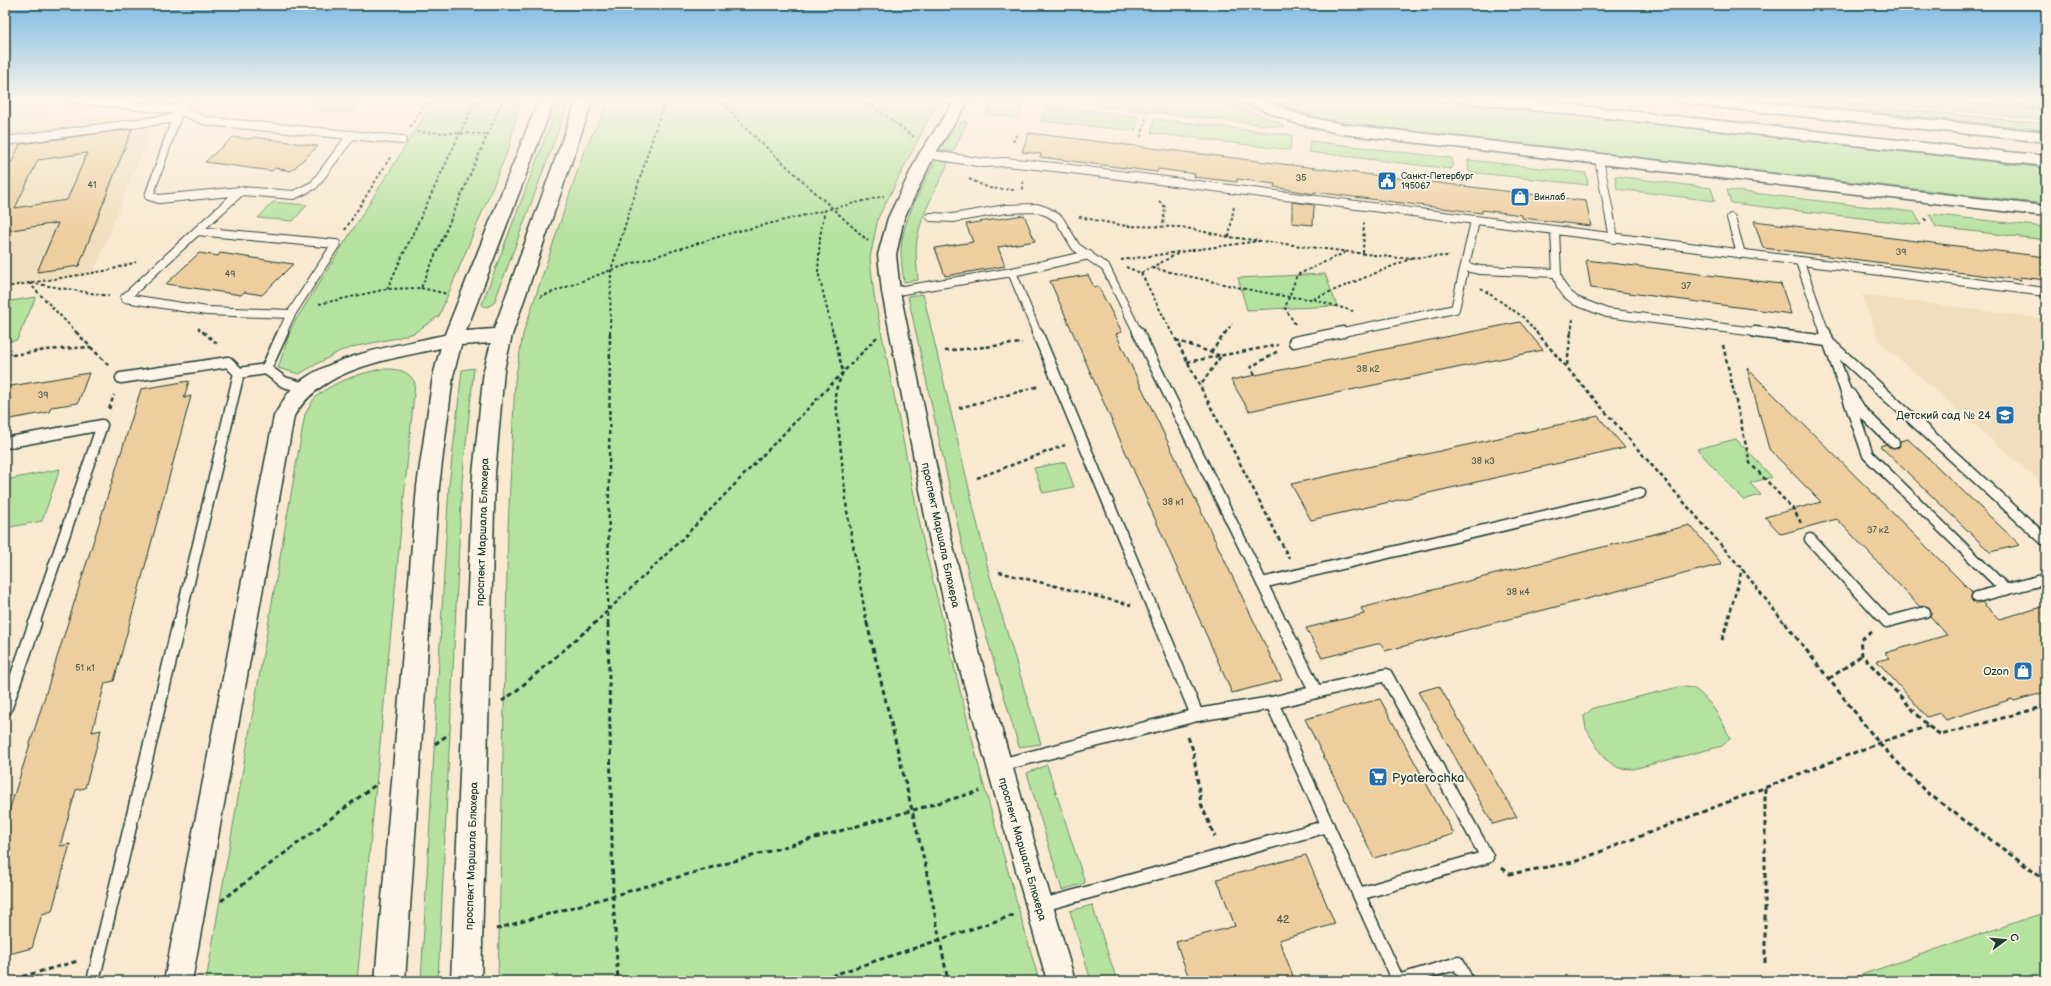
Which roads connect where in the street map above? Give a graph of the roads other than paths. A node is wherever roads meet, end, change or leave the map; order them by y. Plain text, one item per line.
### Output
1 (167, 145) edge
2 (344, 145) edge
3 (529, 145) edge
4 (569, 145) edge
5 (933, 145) edge
6 (1482, 145) edge
7 (1900, 145) edge
8 (927, 154) junction
9 (1599, 159) junction
10 (2046, 161) edge
11 (241, 191) junction
12 (2046, 211) edge
13 (931, 217) dead end
14 (1731, 218) dead end
15 (1475, 221) junction
16 (197, 231) junction
17 (1555, 231) junction
18 (1614, 239) junction
19 (1741, 254) junction
20 (1089, 255) junction
21 (1800, 262) junction
22 (1466, 267) junction
23 (1012, 272) junction
24 (1556, 273) junction
25 (891, 292) junction
26 (2046, 292) edge
27 (292, 311) junction
28 (502, 335) junction
29 (453, 339) junction
30 (1827, 341) junction
31 (1294, 342) road end
32 (266, 369) junction
33 (239, 373) junction
34 (121, 378) road end
35 (1841, 379) junction
36 (305, 388) junction
37 (5, 443) edge
38 (1894, 443) dead end
39 (1640, 494) dead end
40 (1810, 539) road end
41 (2046, 541) edge
42 (2046, 579) edge
43 (1262, 583) junction
44 (2006, 590) junction
45 (1978, 597) dead end
46 (1925, 612) dead end
47 (1316, 692) junction
48 (1272, 703) junction
49 (5, 710) edge
50 (1197, 715) junction
51 (1003, 775) junction
52 (1328, 826) junction
53 (1359, 894) junction
54 (1039, 906) junction
55 (93, 981) edge
56 (178, 981) edge
57 (390, 981) edge
58 (466, 981) edge
59 (1061, 981) edge
60 (1398, 981) edge
61 (1467, 981) edge

1 - 11 lane
2 - 11 lane
3 - 29 main road
4 - 28 main road, проспект Маршала Блюхера
5 - 8 street, проспект Маршала Блюхера
6 - 9 street
7 - 10 main road
8 - 15 lane
8 - 25 street, проспект Маршала Блюхера
9 - 12 street
9 - 18 lane
11 - 16 lane
13 - 20 lane
14 - 19 lane
15 - 17 lane
15 - 22 lane
16 - 27 lane
16 - 27 lane
17 - 18 lane
17 - 24 lane
18 - 19 lane
19 - 21 lane
20 - 23 lane
20 - 43 lane
21 - 26 lane
21 - 30 lane
22 - 24 lane
22 - 31 lane
23 - 25 lane
23 - 50 lane
24 - 30 lane
25 - 51 street, проспект Маршала Блюхера
27 - 32 lane
28 - 29 main road
28 - 58 main road, проспект Маршала Блюхера
29 - 36 street
29 - 57 main road
30 - 35 lane
30 - 41 lane
32 - 33 lane
32 - 36 lane
33 - 34 lane
33 - 55 lane
35 - 38 lane
35 - 44 lane
36 - 56 street
37 - 49 lane
39 - 43 lane
40 - 46 lane
42 - 44 lane
43 - 47 lane
44 - 45 lane
47 - 48 lane
47 - 53 lane
48 - 50 lane
48 - 52 lane
50 - 51 lane
51 - 54 street, проспект Маршала Блюхера
52 - 53 lane
52 - 54 lane
53 - 60 lane
54 - 59 street, проспект Маршала Блюхера
60 - 61 lane

